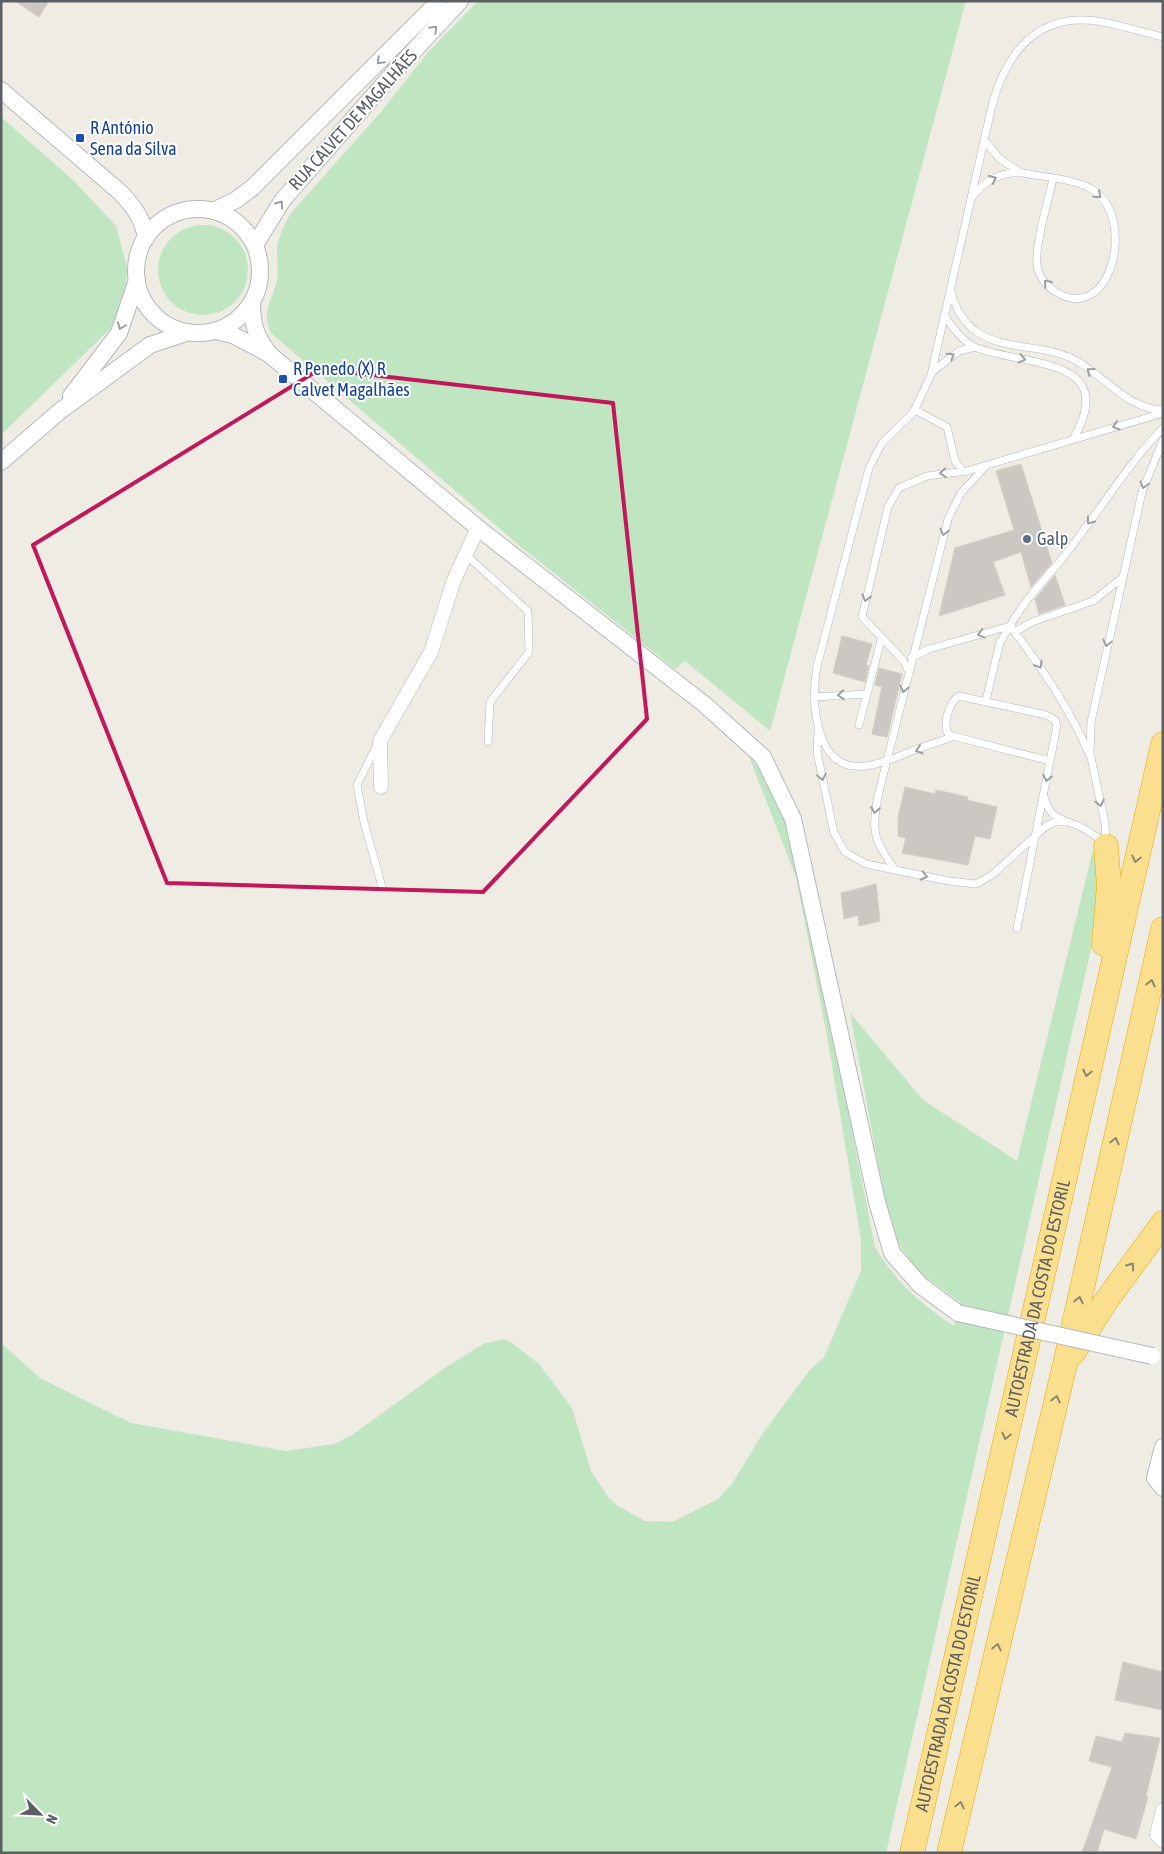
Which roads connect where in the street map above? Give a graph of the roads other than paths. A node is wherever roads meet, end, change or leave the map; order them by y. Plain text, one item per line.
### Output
1 (439, 1) edge
2 (460, 1) edge
3 (1163, 37) edge
4 (1, 90) edge
5 (984, 141) junction
6 (1023, 173) junction
7 (1053, 179) junction
8 (121, 193) junction
9 (971, 199) junction
10 (213, 211) junction
11 (170, 216) junction
12 (146, 238) junction
13 (255, 245) junction
14 (137, 280) junction
15 (951, 289) junction
16 (252, 303) junction
17 (945, 316) junction
18 (216, 331) junction
19 (186, 333) junction
20 (975, 347) junction
21 (269, 354) junction
22 (932, 372) junction
23 (915, 410) junction
24 (60, 411) junction
25 (1163, 412) edge
26 (1163, 428) edge
27 (1073, 439) junction
28 (1163, 440) edge
29 (1, 462) edge
30 (990, 464) junction
31 (964, 472) junction
32 (478, 528) junction
33 (466, 555) junction
34 (1122, 577) junction
35 (1012, 629) junction
36 (881, 640) junction
37 (911, 658) junction
38 (908, 670) junction
39 (867, 694) junction
40 (814, 697) junction
41 (986, 700) junction
42 (859, 725) dead end
43 (819, 729) junction
44 (952, 737) junction
45 (380, 741) junction
46 (488, 742) dead end
47 (1163, 744) edge
48 (1090, 759) junction
49 (1050, 761) junction
50 (886, 763) junction
51 (381, 787) dead end
52 (1044, 795) junction
53 (1065, 822) junction
54 (1034, 836) junction
55 (1106, 846) junction
56 (895, 870) junction
57 (382, 887) dead end
58 (1017, 928) dead end
59 (1163, 929) edge
60 (1098, 1025) junction
61 (1163, 1223) edge
62 (1157, 1357) edge
63 (1065, 1364) junction
64 (1163, 1447) edge
65 (1163, 1488) edge
66 (1163, 1810) edge
67 (1163, 1840) edge
68 (912, 1853) edge
69 (948, 1853) edge

1 -> 10 street, RUA CALVET DE MAGALHÃES
13 -> 2 street, RUA CALVET DE MAGALHÃES
3 - 5 lane
4 - 8 street
5 - 6 lane
5 - 9 lane
6 - 7 lane
9 -> 6 lane
7 -> 7 lane
8 - 11 street
8 - 12 street
9 - 15 lane
10 - 11 street
10 - 13 street
11 - 12 street
12 - 14 street
13 - 16 street
14 - 19 street
14 -> 24 street
15 - 17 lane
25 -> 15 lane
16 - 18 street
16 - 21 street
17 - 20 lane
17 - 22 lane
18 - 19 street
18 - 21 street
19 - 24 street
22 -> 20 lane
20 -> 27 lane
21 - 32 street
22 - 23 lane
23 - 31 lane
23 - 40 lane
24 - 29 street
25 -> 27 lane
26 -> 35 lane
27 - 30 lane
28 -> 34 lane
30 - 31 lane
30 -> 37 lane
31 -> 36 lane
32 - 33 street
32 - 62 street, bridge
33 - 45 street
33 - 46 lane
34 - 35 lane
34 -> 48 lane
35 -> 37 lane
35 - 41 lane
35 -> 48 lane
36 - 38 lane
36 - 39 lane
37 - 38 lane
38 -> 50 lane
39 -> 40 lane
39 - 42 lane
40 - 43 lane
41 - 44 lane
41 - 49 lane
43 - 50 lane
43 -> 56 lane
44 - 49 lane
44 -> 50 lane
45 - 51 street
45 - 57 lane
47 -> 60 highway, AUTOESTRADA DA COSTA DO ESTORIL
48 -> 55 lane
49 -> 52 lane
50 -> 56 lane
52 - 53 lane
52 - 54 lane
53 - 54 lane
53 - 55 lane
56 -> 54 lane
54 - 58 lane
55 - 60 highway
63 -> 59 highway, AUTOESTRADA DA COSTA DO ESTORIL
60 -> 68 highway, AUTOESTRADA DA COSTA DO ESTORIL
63 -> 61 highway
69 -> 63 highway, AUTOESTRADA DA COSTA DO ESTORIL
64 - 65 street
66 - 67 street

